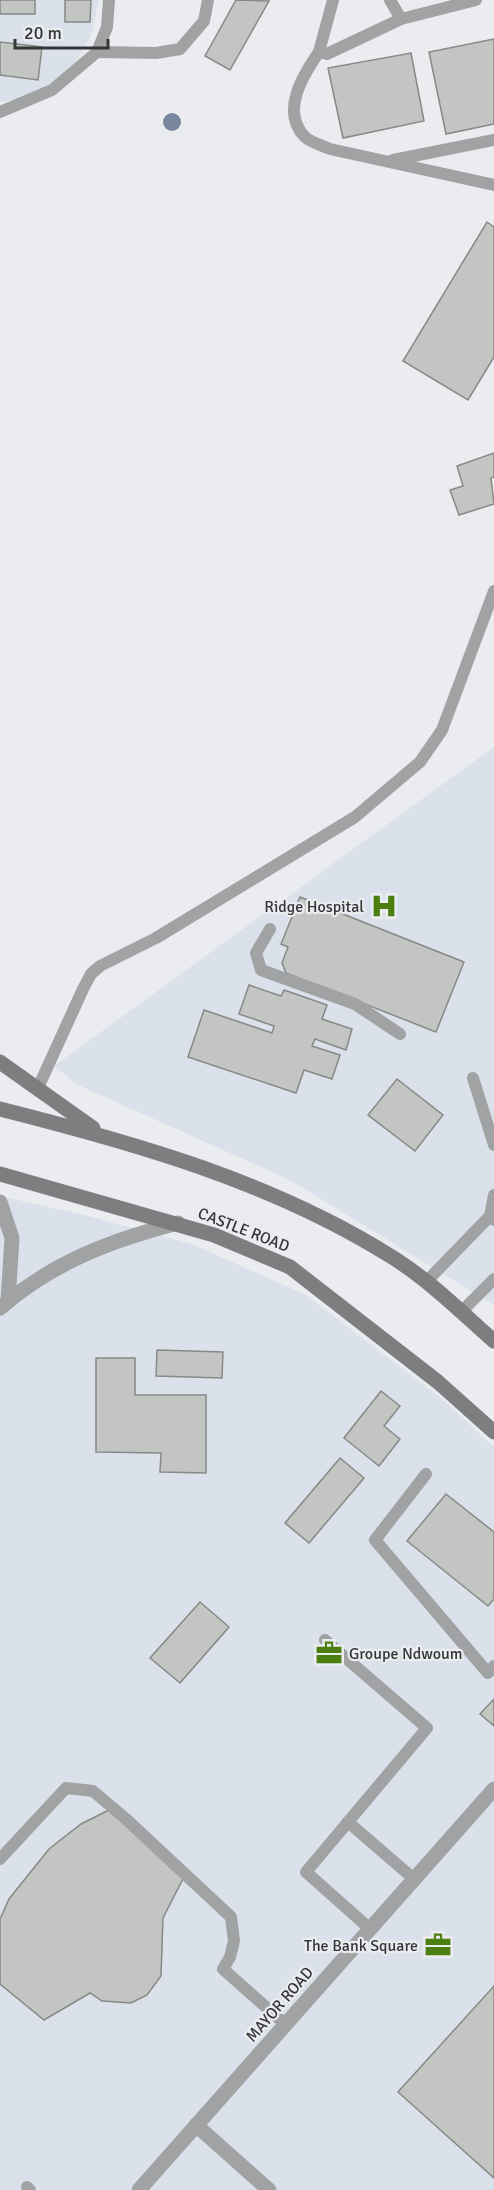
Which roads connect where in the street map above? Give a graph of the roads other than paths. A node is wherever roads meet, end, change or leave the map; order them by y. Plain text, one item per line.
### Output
1 (109, 0) edge
2 (208, 0) edge
3 (333, 0) edge
4 (390, 0) edge
5 (476, 0) edge
6 (401, 19) junction
7 (97, 52) junction
8 (319, 52) junction
9 (0, 112) edge
10 (494, 140) edge
11 (386, 161) junction
12 (494, 185) edge
13 (494, 591) edge
14 (270, 929) dead end
15 (400, 1034) dead end
16 (0, 1062) edge
17 (473, 1078) dead end
18 (37, 1090) junction
19 (0, 1109) edge
20 (103, 1135) junction
21 (494, 1145) edge
22 (0, 1174) edge
23 (494, 1195) edge
24 (0, 1202) edge
25 (492, 1218) edge
26 (178, 1223) junction
27 (494, 1279) edge
28 (426, 1282) junction
29 (4, 1304) edge
30 (461, 1312) junction
31 (494, 1341) edge
32 (494, 1432) edge
33 (426, 1474) dead end
34 (325, 1640) dead end
35 (494, 1666) edge
36 (494, 1789) edge
37 (348, 1822) junction
38 (0, 1859) edge
39 (414, 1879) junction
40 (369, 1928) junction
41 (285, 2024) junction
42 (196, 2125) junction
43 (139, 2190) edge
44 (269, 2190) edge

1 - 7 lane
2 - 7 lane
3 - 8 lane
4 - 6 lane
5 - 6 lane
6 - 8 lane
7 - 9 lane
8 - 11 lane
10 - 11 lane
11 - 12 lane
13 - 18 lane
14 - 15 lane
16 - 18 main road
17 - 21 lane
18 - 20 main road
19 - 20 main road
20 - 28 main road
22 - 26 main road, CASTLE ROAD
23 - 25 lane
24 - 29 street
25 - 28 lane
26 - 29 street
26 - 32 main road, CASTLE ROAD
27 - 30 lane
28 - 30 main road
30 - 31 main road
33 - 35 lane
34 - 37 lane
36 - 39 street, MAYOR ROAD
37 - 39 lane
37 - 40 lane
38 - 41 lane
39 - 40 street, MAYOR ROAD
40 - 41 street, MAYOR ROAD
41 - 42 street, MAYOR ROAD
42 - 43 street, MAYOR ROAD
42 - 44 street

